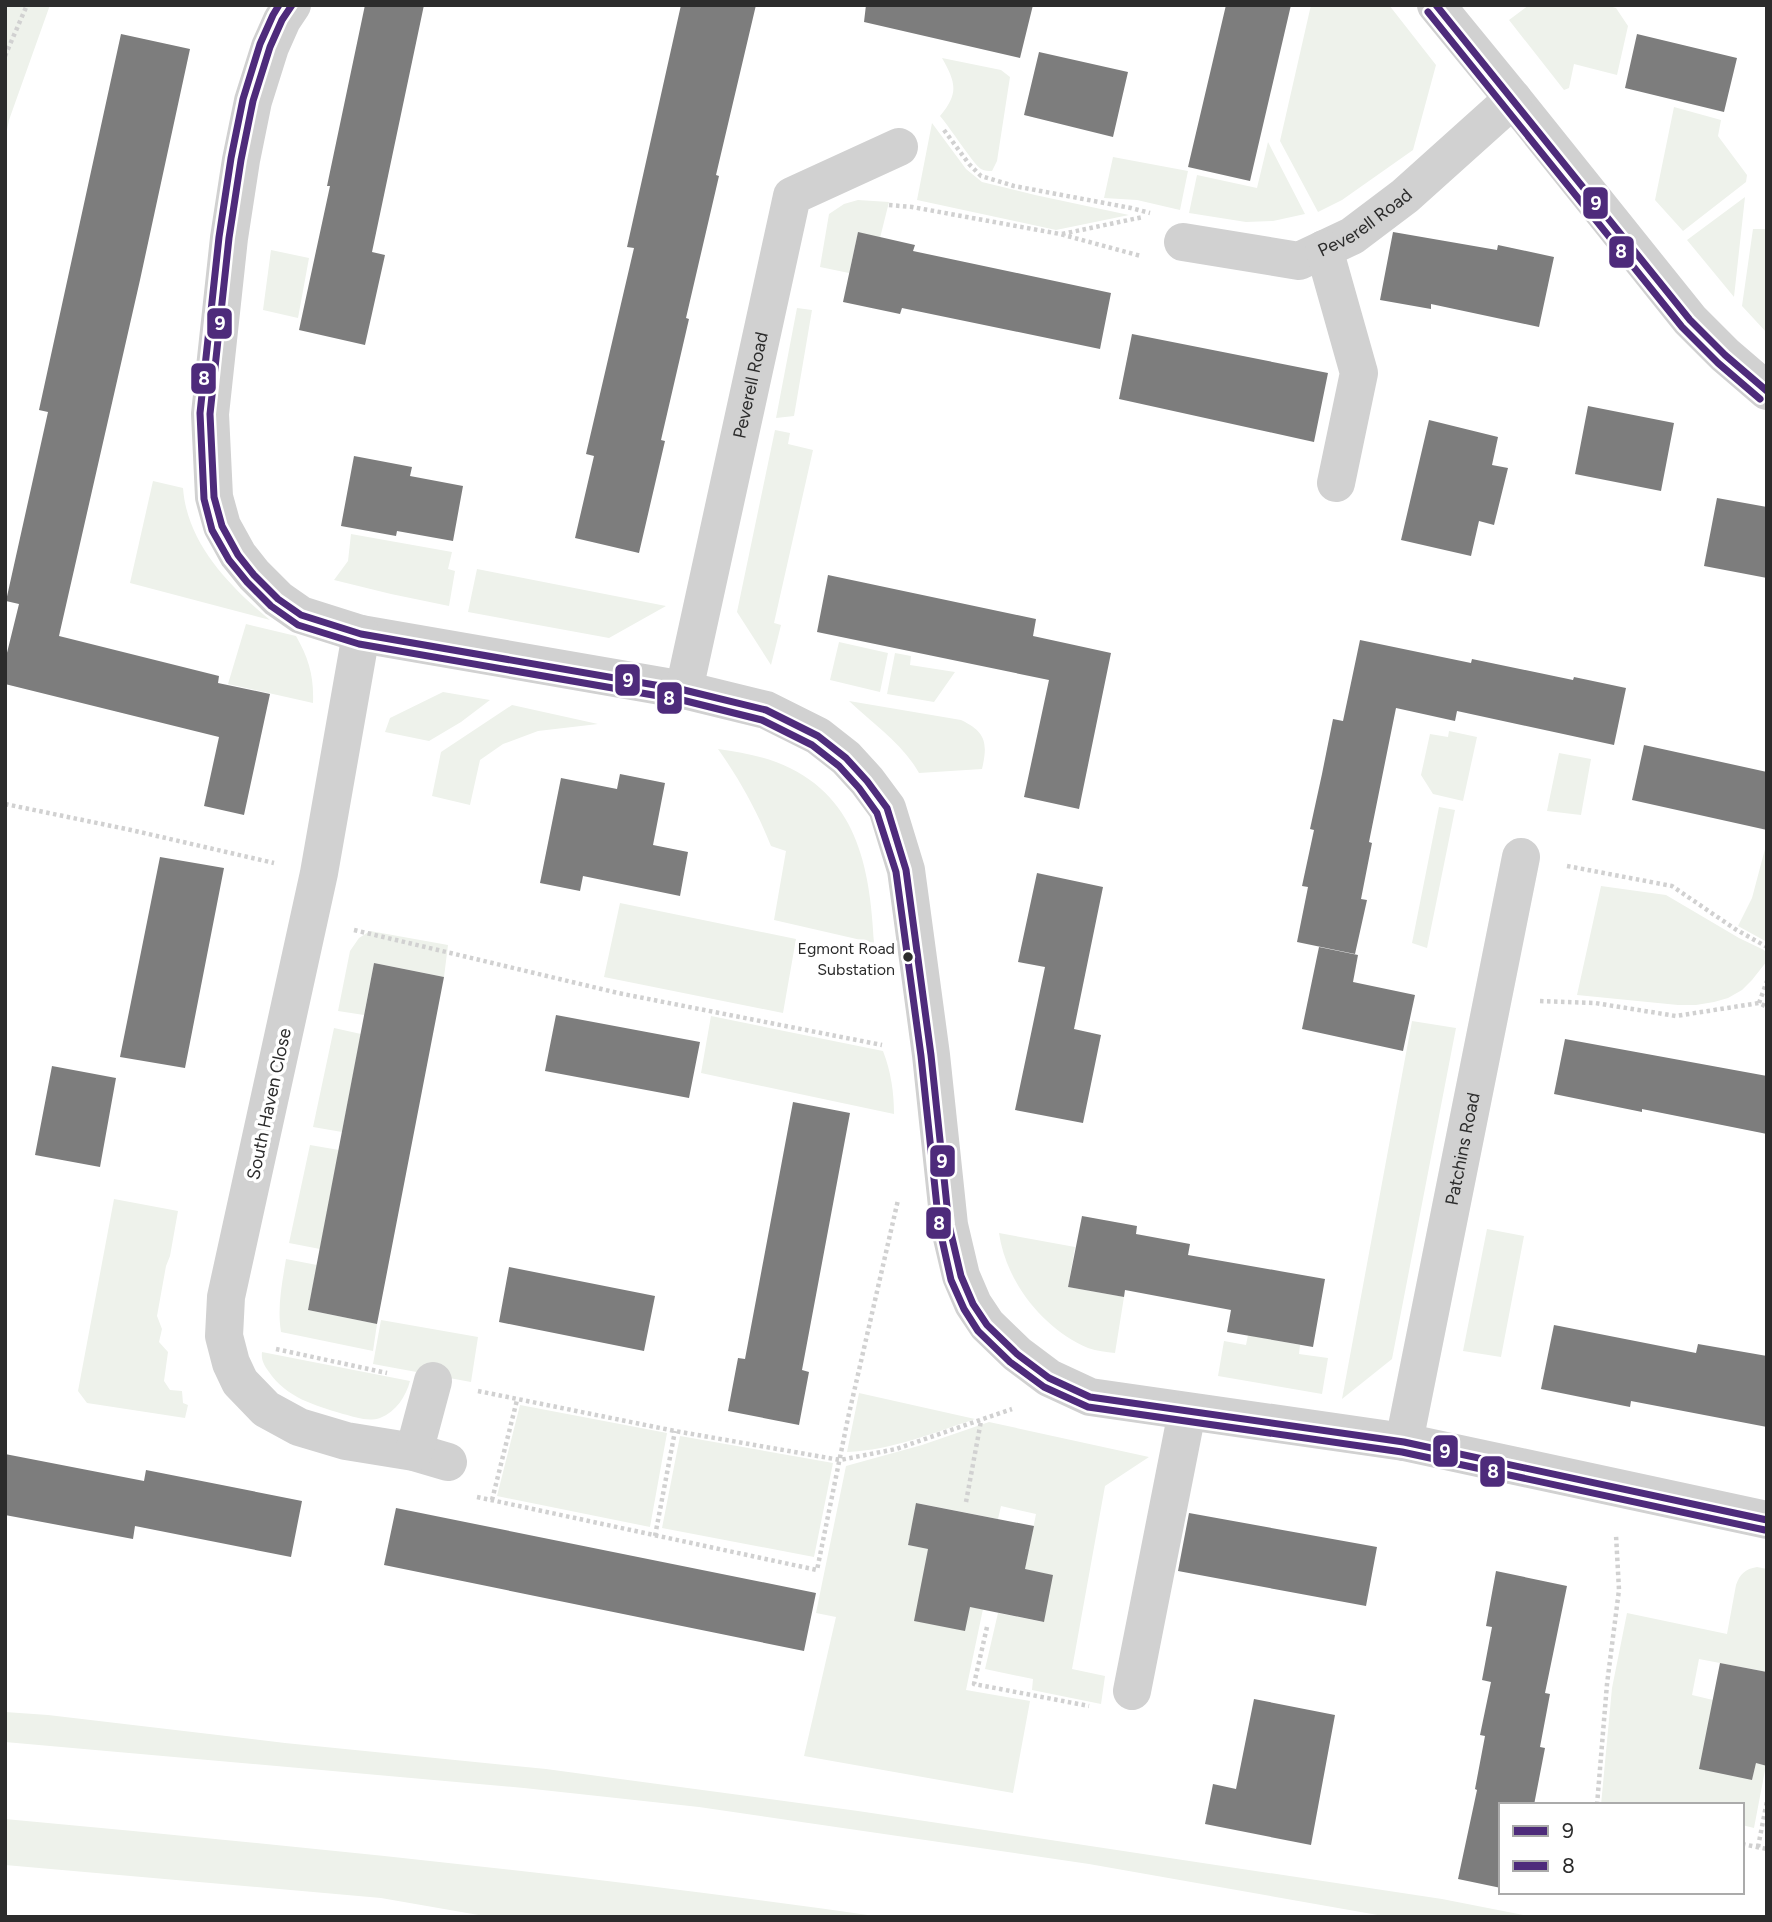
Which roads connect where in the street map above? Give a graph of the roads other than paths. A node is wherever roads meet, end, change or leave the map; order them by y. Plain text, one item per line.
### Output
1 (292, 5) edge
2 (1440, 7) edge
3 (1513, 99) junction
4 (899, 147) road end
5 (1183, 242) road end
6 (1324, 249) junction
7 (1767, 391) edge
8 (1336, 483) dead end
9 (362, 634) junction
10 (684, 690) junction
11 (1521, 856) road end
12 (433, 1381) road end
13 (1187, 1412) junction
14 (1404, 1442) junction
15 (1767, 1520) edge
16 (1132, 1691) dead end

1 - 9 street
2 - 3 street
3 - 6 street, Peverell Road
3 - 7 street
4 - 10 street, Peverell Road
5 - 6 street, Peverell Road
6 - 8 street
9 - 10 street
9 - 12 street, South Haven Close
10 - 13 street
11 - 14 street, Patchins Road
13 - 14 street
13 - 16 street
14 - 15 street

